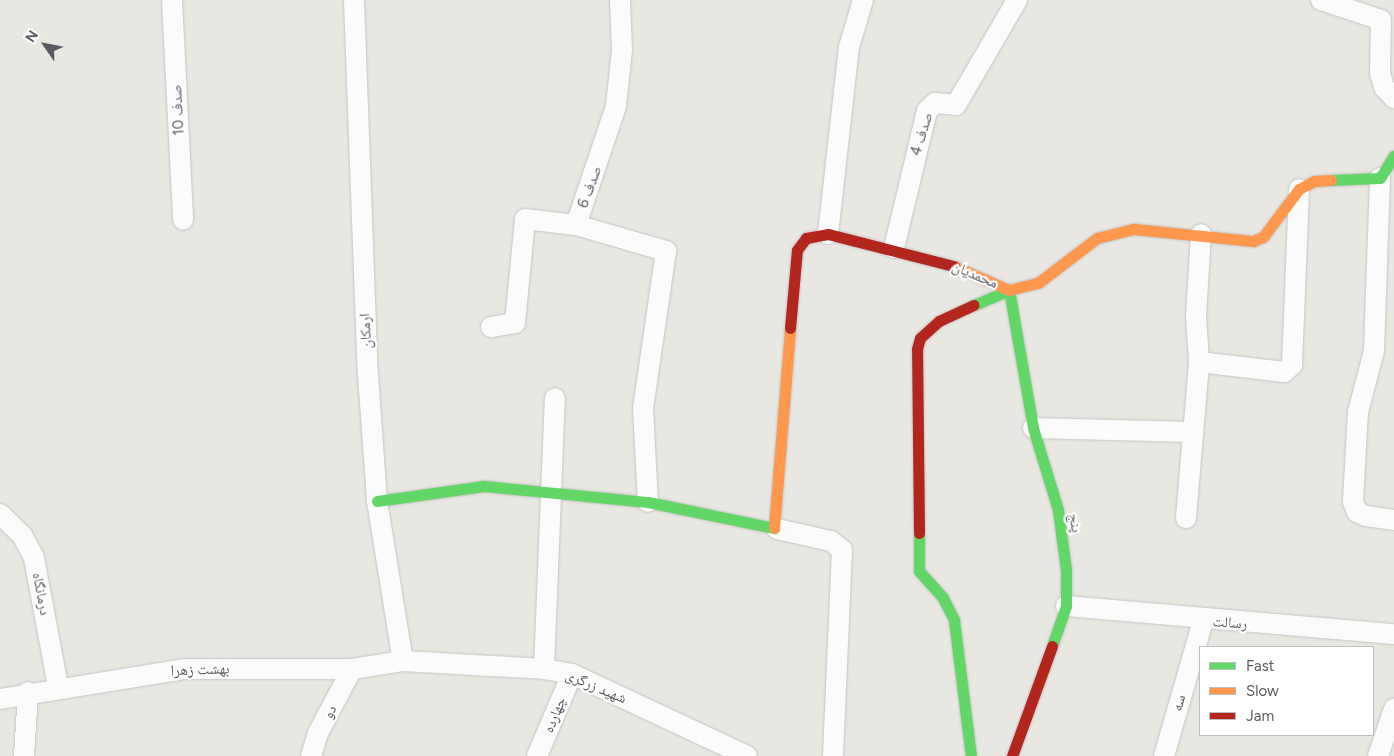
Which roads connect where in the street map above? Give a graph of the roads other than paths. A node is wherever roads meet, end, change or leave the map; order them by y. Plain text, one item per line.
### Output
1 (172, 0) edge
2 (354, 0) edge
3 (620, 0) edge
4 (863, 0) edge
5 (1017, 0) edge
6 (1321, 0) edge
7 (1394, 98) edge
8 (1394, 156) edge
9 (1380, 178) junction
10 (1299, 189) junction
11 (183, 220) dead end
12 (576, 225) junction
13 (828, 234) junction
14 (1201, 234) junction
15 (894, 248) junction
16 (1009, 290) junction
17 (492, 327) dead end
18 (1199, 362) junction
19 (555, 398) dead end
20 (1033, 428) junction
21 (1193, 432) junction
22 (553, 491) junction
23 (377, 501) junction
24 (648, 502) junction
25 (0, 514) edge
26 (1186, 518) dead end
27 (1394, 520) edge
28 (777, 529) junction
29 (1066, 606) junction
30 (1203, 621) junction
31 (1394, 634) edge
32 (402, 661) junction
33 (352, 669) junction
34 (544, 669) junction
35 (572, 674) junction
36 (58, 686) junction
37 (28, 692) junction
38 (0, 699) edge
39 (1394, 709) edge
40 (718, 749) edge
41 (24, 756) edge
42 (311, 756) edge
43 (536, 756) edge
44 (747, 756) edge
45 (833, 756) edge
46 (971, 756) edge
47 (1012, 756) edge
48 (1164, 756) edge
49 (1378, 756) edge

1 - 11 street, صدف 10
2 - 23 street, ارمکان
3 - 12 street, صدف 6
4 - 13 street
5 - 15 street, صدف 4
6 - 7 street
8 - 9 street
9 - 10 street
9 - 27 street
10 - 14 street, محمدیان
10 - 18 street
12 - 17 street, صدف 6
12 - 24 street
13 - 15 street, محمدیان
13 - 28 street
14 - 16 street, محمدیان
14 - 18 street
15 - 16 street, محمدیان
16 - 20 street, پنج
16 - 46 street
18 - 21 street
19 - 22 street
20 - 21 street
20 - 29 street, پنج
21 - 26 street
22 - 23 street
22 - 24 street
22 - 34 street
23 - 32 street, ارمکان
24 - 28 street
25 - 36 street, درمانگاه
28 - 45 street
29 - 30 street, رسالت
29 - 47 street, پنج
30 - 31 street, رسالت
30 - 48 street, سه
32 - 33 street, بهشت زهرا
32 - 34 street, شهید زرگری
33 - 36 street, بهشت زهرا
33 - 42 street, دو
34 - 35 street, شهید زرگری
35 - 40 street, شهید زرگری
35 - 43 street, چهارده
36 - 37 street, بهشت زهرا
37 - 38 street, بهشت زهرا
37 - 41 street
39 - 49 street
40 - 44 street, شهید زرگری

